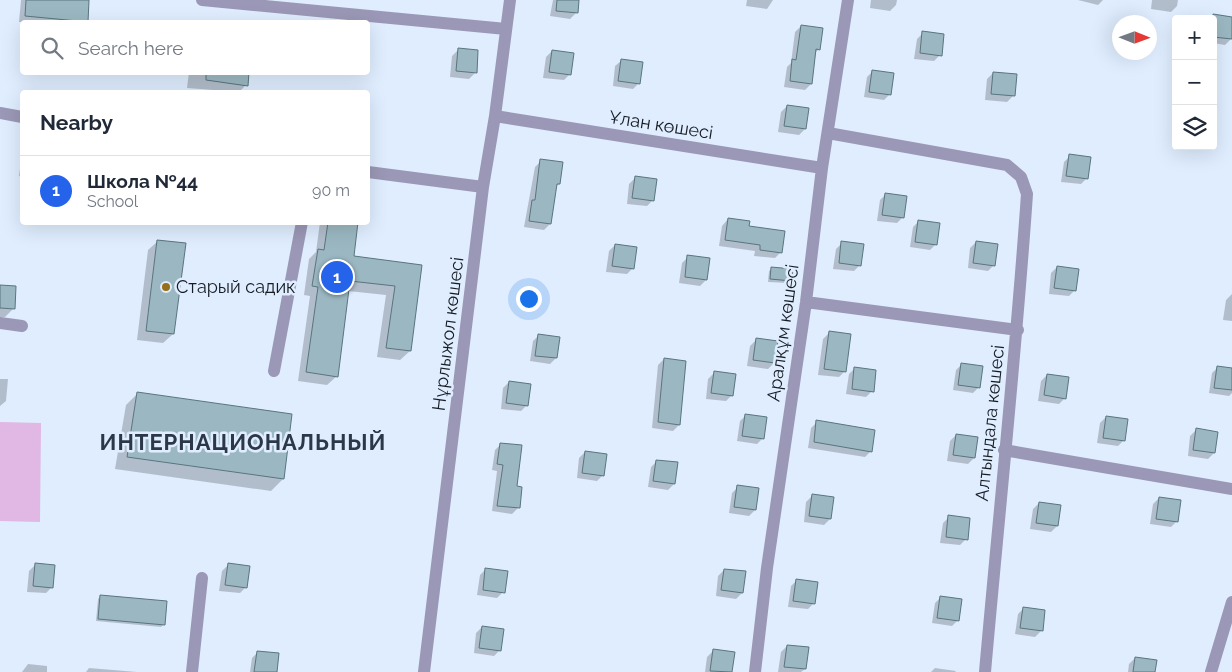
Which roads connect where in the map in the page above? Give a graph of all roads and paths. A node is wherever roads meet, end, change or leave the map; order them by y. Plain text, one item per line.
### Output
1 (202, 0) edge
2 (510, 0) edge
3 (848, 0) edge
4 (222, 1) edge
5 (506, 29) junction
6 (0, 113) edge
7 (495, 116) junction
8 (20, 117) edge
9 (828, 133) junction
10 (822, 168) junction
11 (370, 172) edge
12 (483, 187) junction
13 (301, 225) edge
14 (806, 302) junction
15 (0, 323) edge
16 (22, 326) dead end
17 (1018, 330) junction
18 (274, 371) dead end
19 (1004, 450) junction
20 (1232, 489) edge
21 (202, 578) dead end
22 (1232, 602) edge
23 (192, 672) edge
24 (424, 672) edge
25 (755, 672) edge
26 (985, 672) edge
27 (1211, 672) edge

1 - 4 street
2 - 5 street, Нұрлыжол көшесі
3 - 9 street, Аралқұм көшесі
4 - 5 street
5 - 7 street, Нұрлыжол көшесі
6 - 8 street
7 - 10 street, Ұлан көшесі
7 - 12 street, Нұрлыжол көшесі
9 - 10 street, Аралқұм көшесі
9 - 17 street, Алтындала көшесі
10 - 14 street, Аралқұм көшесі
11 - 12 street
12 - 24 street, Нұрлыжол көшесі
13 - 18 street
14 - 17 street
14 - 25 street, Аралқұм көшесі
15 - 16 street
17 - 19 street, Алтындала көшесі
19 - 20 street
19 - 26 street, Алтындала көшесі
21 - 23 street
22 - 27 street

